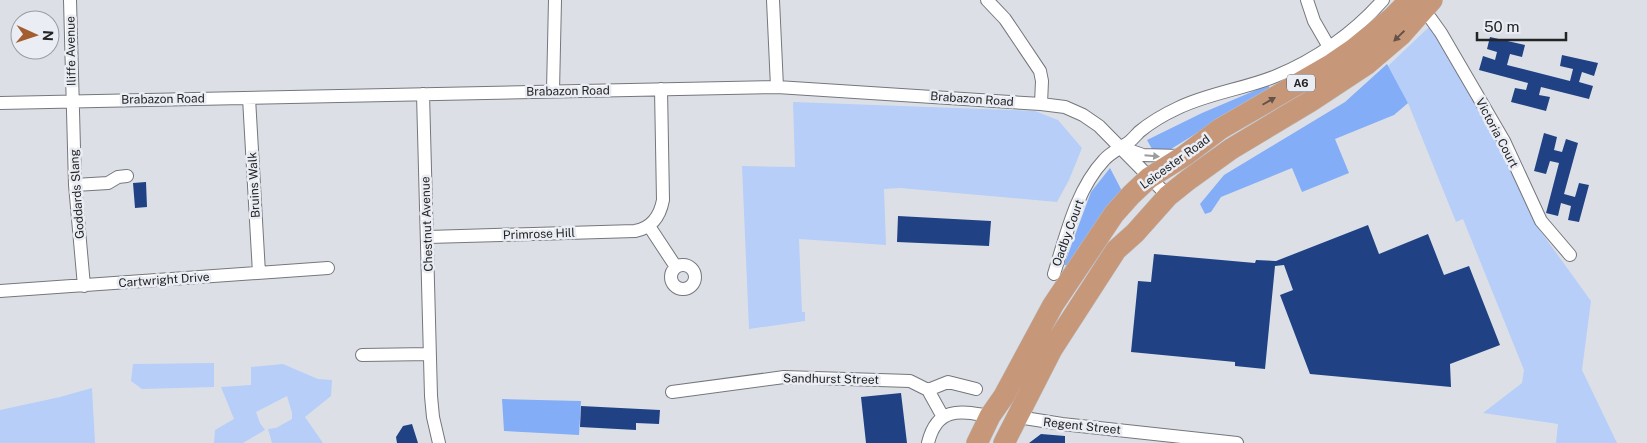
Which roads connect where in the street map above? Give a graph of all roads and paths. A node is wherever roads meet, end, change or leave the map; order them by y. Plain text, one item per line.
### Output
1 (70, 0) edge
2 (555, 0) edge
3 (772, 0) edge
4 (987, 0) edge
5 (1307, 0) edge
6 (1384, 0) edge
7 (1422, 4) edge
8 (1329, 47) junction
9 (777, 87) junction
10 (661, 89) junction
11 (553, 92) junction
12 (423, 94) junction
13 (249, 98) junction
14 (72, 101) junction
15 (1311, 101) junction
16 (0, 103) edge
17 (1041, 104) junction
18 (1121, 147) junction
19 (1184, 156) junction
20 (127, 176) dead end
21 (1149, 178) junction
22 (75, 185) junction
23 (1168, 196) junction
24 (649, 226) junction
25 (428, 237) junction
26 (1116, 250) junction
27 (1570, 255) dead end
28 (676, 267) dead end
29 (328, 268) dead end
30 (259, 273) junction
31 (1054, 274) dead end
32 (84, 286) junction
33 (0, 291) edge
34 (1053, 304) junction
35 (430, 354) junction
36 (362, 355) dead end
37 (928, 390) junction
38 (976, 390) dead end
39 (672, 392) dead end
40 (990, 416) junction
41 (943, 417) junction
42 (1018, 417) junction
43 (439, 443) edge
44 (928, 443) edge
45 (977, 443) edge
46 (991, 443) edge
47 (1004, 443) edge
48 (1237, 443) edge

1 - 14 street, Iliffe Avenue
2 - 11 street
3 - 9 street
4 - 17 street
5 - 8 street
6 - 8 street, Oadby Court
7 -> 15 highway, Leicester Road / A6
19 -> 7 highway, Leicester Road / A6
7 - 27 street, Victoria Court
8 - 18 street, Oadby Court
9 - 10 street, Brabazon Road
9 - 17 street, Brabazon Road
10 - 11 street, Brabazon Road
10 - 24 street
11 - 12 street, Brabazon Road
12 - 13 street, Brabazon Road
12 - 25 street, Chestnut Avenue
13 - 14 street, Brabazon Road
13 - 30 street, Bruins Walk
14 - 16 street, Brabazon Road
14 - 22 street, Goddards Slang
15 - 21 highway, A6
15 - 23 highway, Leicester Road / A6
17 - 18 street, Brabazon Road
18 -> 19 street, Brabazon Road
18 - 21 street, Brabazon Road
18 - 31 street, Oadby Court
19 - 21 highway, Leicester Road / A6
20 - 22 street
21 - 23 street, Brabazon Road
21 - 34 highway, Leicester Road / A6
22 - 32 street, Goddards Slang
23 - 26 highway, Leicester Road / A6
23 - 34 highway, A6
24 - 25 street, Primrose Hill
24 - 28 street
25 - 35 street, Chestnut Avenue
26 - 40 highway, A6
26 - 42 highway, Leicester Road / A6
29 - 30 street, Cartwright Drive
30 - 32 street, Cartwright Drive
32 - 33 street, Cartwright Drive
34 - 40 highway, Leicester Road / A6
35 - 36 street
35 - 43 street, Chestnut Avenue
37 - 38 street
37 - 39 street, Sandhurst Street
37 - 41 street
40 - 41 street
40 - 42 highway
40 - 45 highway, A6
41 - 44 street
42 - 46 highway
42 - 47 highway, A6
42 - 48 street, Regent Street

